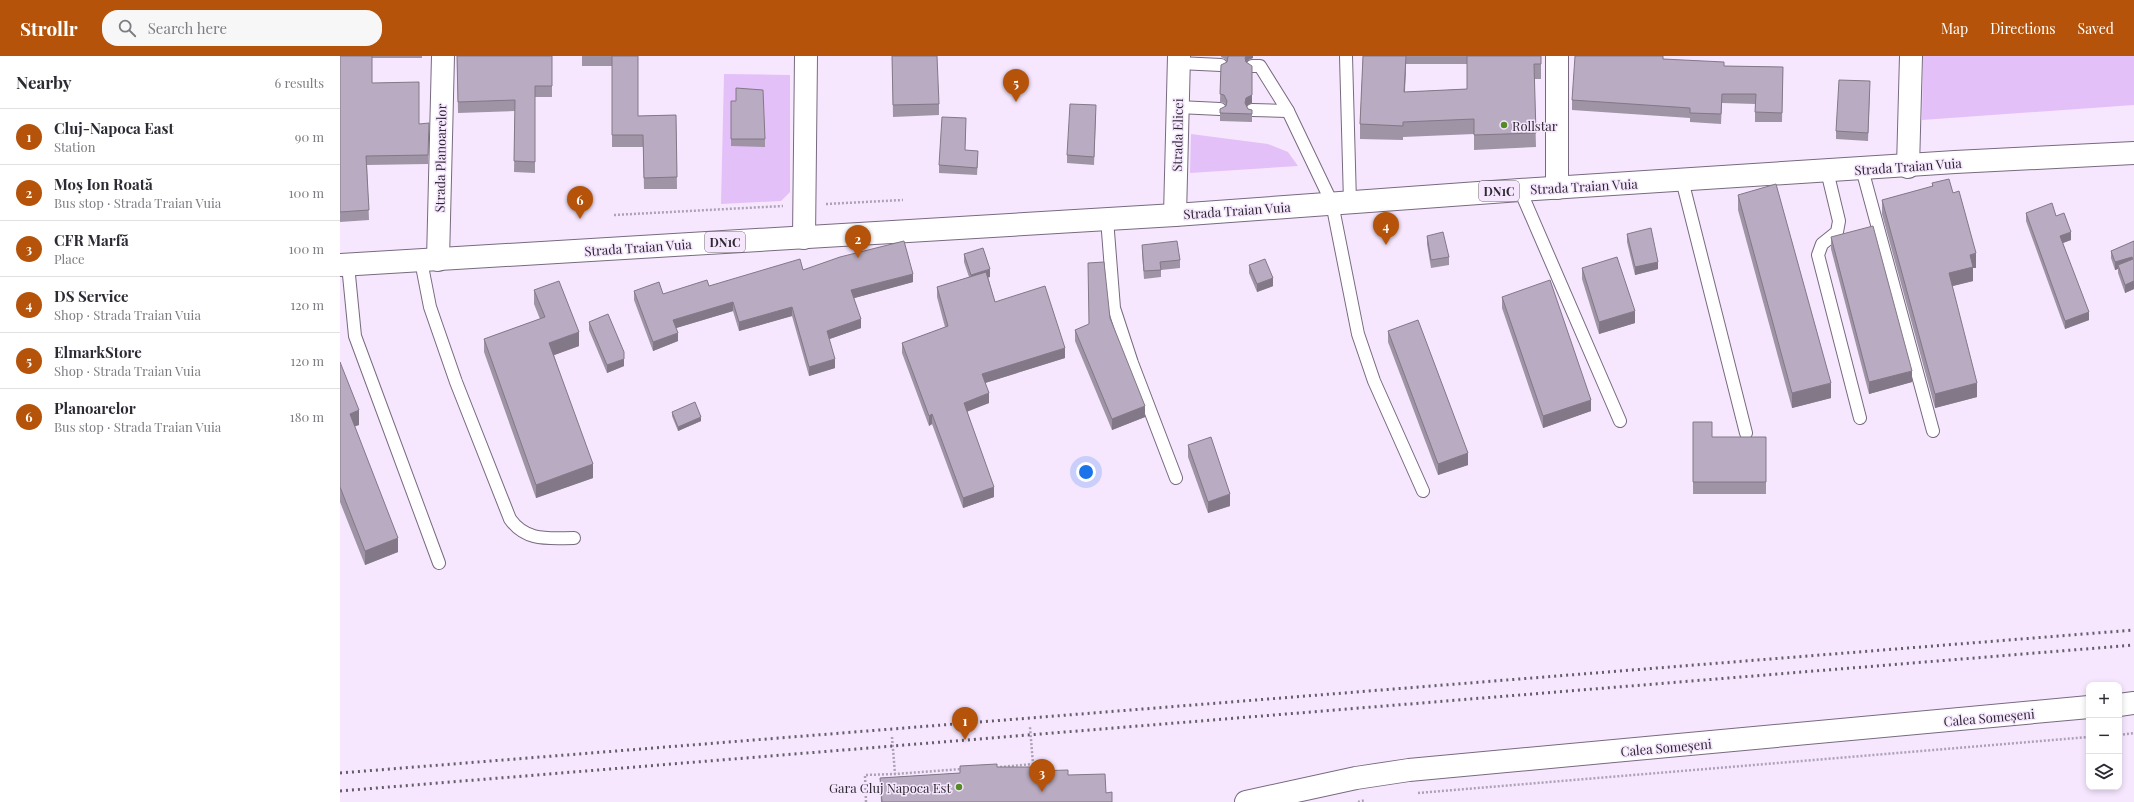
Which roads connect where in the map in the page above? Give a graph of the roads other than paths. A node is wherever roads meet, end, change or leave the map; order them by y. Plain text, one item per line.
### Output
1 (443, 56) edge
2 (806, 56) edge
3 (1346, 56) edge
4 (1557, 56) edge
5 (1911, 56) edge
6 (1179, 60) edge
7 (1221, 65) edge
8 (1252, 66) edge
9 (1178, 107) junction
10 (1220, 109) edge
11 (1252, 110) edge
12 (1288, 111) junction
13 (2134, 153) edge
14 (1908, 167) junction
15 (1862, 169) junction
16 (1827, 171) junction
17 (1682, 180) junction
18 (1557, 188) junction
19 (1520, 190) junction
20 (1341, 202) junction
21 (1175, 215) junction
22 (1107, 219) junction
23 (804, 238) junction
24 (429, 261) junction
25 (344, 265) edge
26 (1860, 418) dead end
27 (1620, 421) dead end
28 (1933, 431) dead end
29 (1746, 433) dead end
30 (1176, 478) dead end
31 (1423, 491) dead end
32 (574, 538) dead end
33 (439, 563) dead end
34 (2134, 703) edge
35 (2122, 705) edge
36 (2086, 707) edge
37 (1246, 802) edge

1 - 24 main road, Strada Planoarelor
2 - 23 main road
3 - 20 lane
4 - 18 main road
5 - 14 main road
6 - 7 lane
6 - 9 main road, Strada Elicei
8 - 12 lane
9 - 10 lane
9 - 21 main road, Strada Elicei
11 - 12 lane
12 - 20 lane
13 - 14 main road, Strada Traian Vuia / DN1C
14 - 15 main road, Strada Traian Vuia / DN1C
15 - 16 main road, Strada Traian Vuia / DN1C
15 - 28 lane
16 - 17 main road, Strada Traian Vuia / DN1C
16 - 26 lane
17 - 18 main road, Strada Traian Vuia / DN1C
17 - 29 lane
18 - 19 main road, Strada Traian Vuia / DN1C
19 - 20 main road, Strada Traian Vuia / DN1C
19 - 27 lane
20 - 21 main road, Strada Traian Vuia / DN1C
20 - 31 lane
21 - 22 main road, Strada Traian Vuia / DN1C
22 - 23 main road, Strada Traian Vuia / DN1C
22 - 30 lane
23 - 24 main road, Strada Traian Vuia / DN1C
24 - 25 main road, Strada Traian Vuia / DN1C
24 - 32 lane
25 - 33 lane
34 - 35 main road
36 - 37 main road, Calea Someșeni

